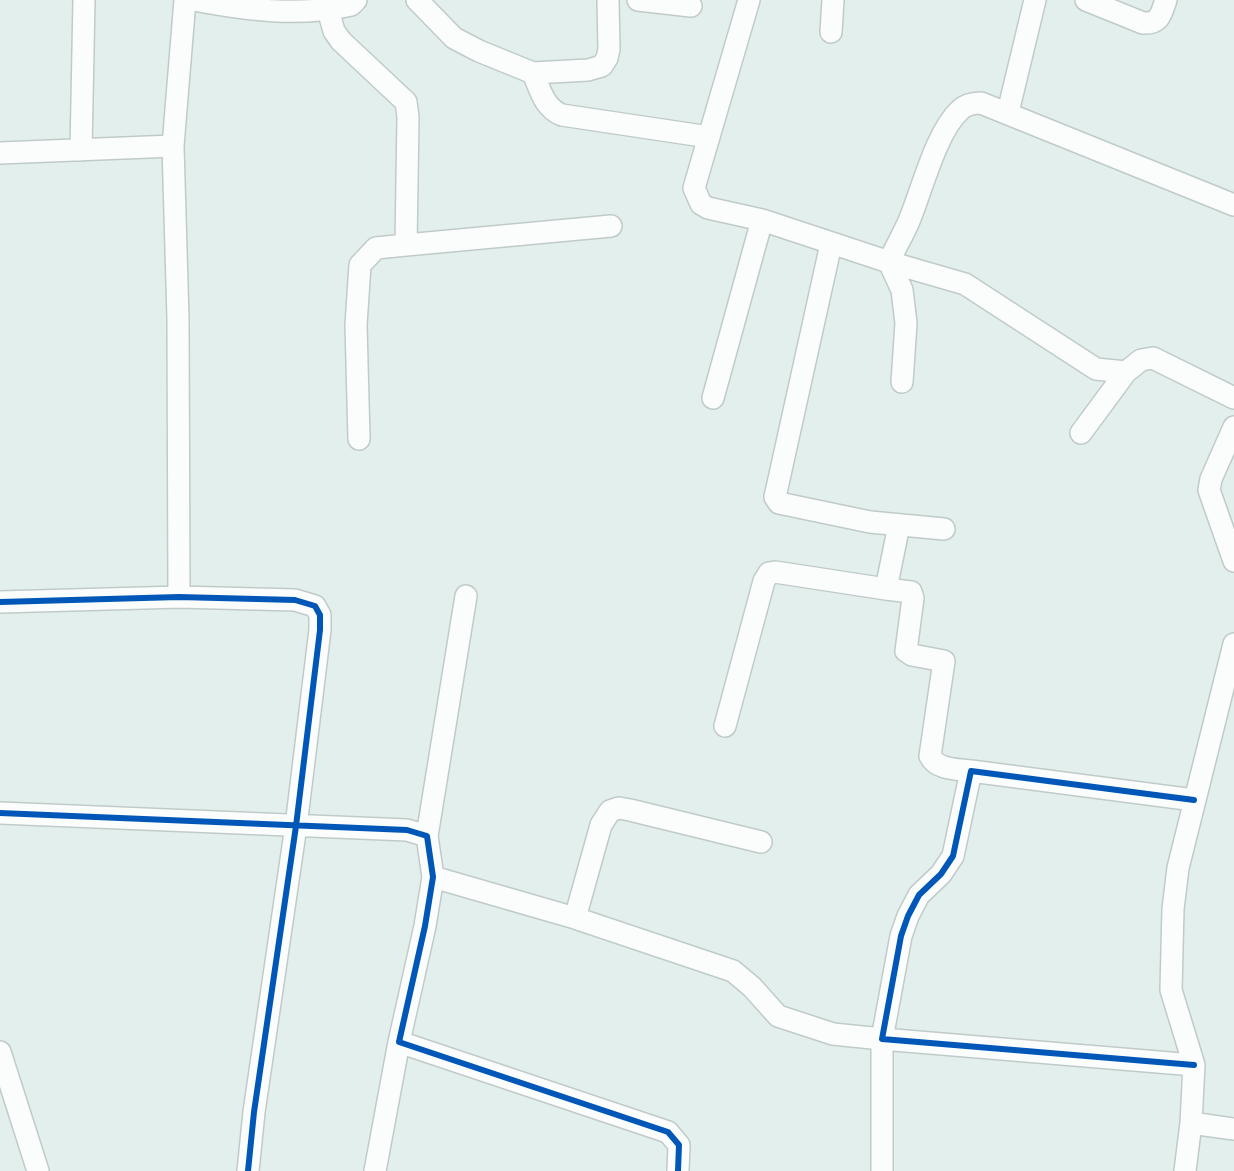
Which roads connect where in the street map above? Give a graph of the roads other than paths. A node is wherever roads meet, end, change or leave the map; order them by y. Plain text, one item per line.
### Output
1 (84, 0) edge
2 (185, 0) edge
3 (194, 0) edge
4 (356, 0) edge
5 (417, 0) edge
6 (608, 0) edge
7 (638, 0) edge
8 (749, 0) edge
9 (833, 0) edge
10 (1035, 0) edge
11 (1086, 0) edge
12 (1166, 0) edge
13 (691, 6) dead end
14 (328, 10) junction
15 (831, 32) dead end
16 (533, 72) junction
17 (1008, 112) junction
18 (709, 138) junction
19 (173, 146) junction
20 (81, 150) junction
21 (0, 153) edge
22 (1234, 206) edge
23 (762, 220) junction
24 (611, 226) dead end
25 (831, 244) junction
26 (406, 245) junction
27 (889, 262) junction
28 (1126, 372) junction
29 (902, 382) dead end
30 (713, 398) dead end
31 (1234, 398) edge
32 (1234, 427) edge
33 (1081, 433) dead end
34 (359, 439) dead end
35 (899, 525) junction
36 (944, 529) dead end
37 (1234, 561) edge
38 (886, 589) junction
39 (466, 596) dead end
40 (179, 597) junction
41 (0, 602) edge
42 (1234, 644) edge
43 (1229, 676) edge
44 (725, 726) dead end
45 (971, 771) junction
46 (1194, 800) junction
47 (0, 814) edge
48 (296, 826) junction
49 (427, 836) junction
50 (762, 842) dead end
51 (433, 877) junction
52 (575, 918) junction
53 (882, 1039) junction
54 (399, 1042) junction
55 (0, 1052) edge
56 (1194, 1065) junction
57 (1191, 1123) junction
58 (1234, 1129) edge
59 (38, 1171) edge
60 (248, 1171) edge
61 (375, 1171) edge
62 (678, 1171) edge
63 (882, 1171) edge
64 (1184, 1171) edge

1 - 20 street
2 - 19 street
3 - 14 street
4 - 14 street
5 - 16 street
6 - 16 street
7 - 13 street
8 - 18 street
9 - 15 street
10 - 17 street
11 - 12 street
14 - 26 street
16 - 18 street
17 - 22 street
17 - 27 street
18 - 23 street
19 - 20 street
19 - 40 street
20 - 21 street
23 - 25 street
23 - 30 street
24 - 26 street
25 - 27 street
25 - 35 street
26 - 34 street
27 - 28 street
27 - 29 street
28 - 31 street
28 - 33 street
32 - 37 street
35 - 36 street
35 - 38 street
38 - 44 street
38 - 45 street
39 - 49 street
40 - 41 street
40 - 48 street
42 - 43 street
43 - 46 street
45 - 46 street
45 - 53 street
46 - 56 street
47 - 48 street
48 - 49 street
48 - 60 street
49 - 51 street
50 - 52 street
51 - 52 street
51 - 54 street
52 - 53 street
53 - 56 street
53 - 63 street
54 - 61 street
54 - 62 street
55 - 59 street
56 - 57 street
57 - 58 street
57 - 64 street

